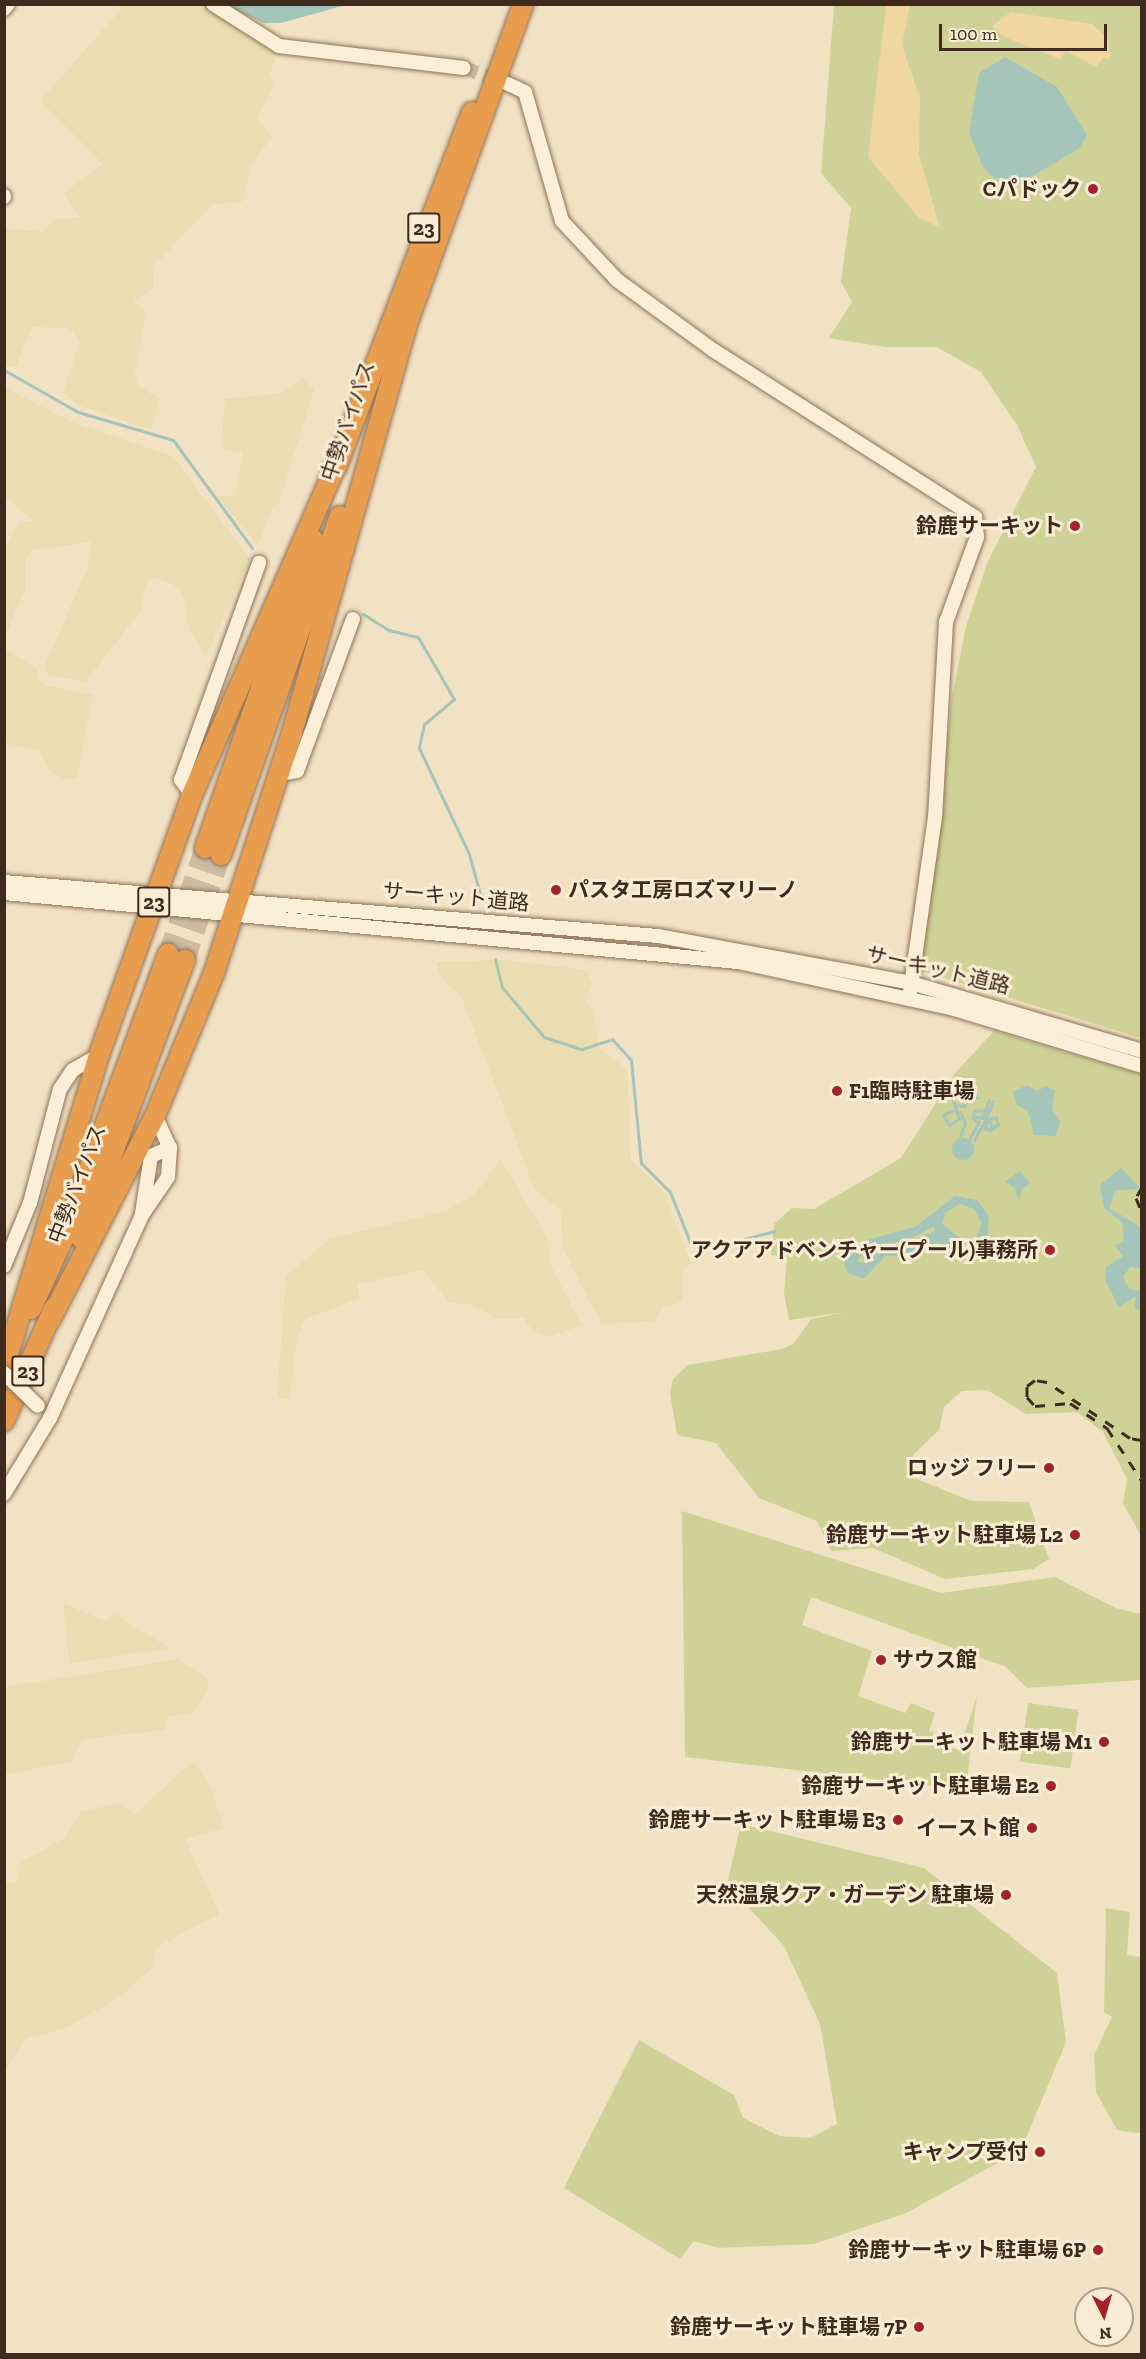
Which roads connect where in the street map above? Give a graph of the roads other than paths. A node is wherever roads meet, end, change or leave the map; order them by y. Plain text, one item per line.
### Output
1 (8, 4) edge
2 (213, 4) edge
3 (520, 4) edge
4 (4, 9) edge
5 (464, 68) tunnel mouth
6 (508, 84) tunnel mouth
7 (409, 317) junction
8 (340, 456) junction
9 (259, 563) dead end
10 (353, 619) dead end
11 (279, 774) junction
12 (192, 795) junction
13 (4, 882) edge
14 (4, 893) edge
15 (154, 902) junction
16 (234, 908) junction
17 (911, 983) junction
18 (909, 999) junction
19 (1142, 1051) edge
20 (99, 1055) junction
21 (1142, 1066) edge
22 (156, 1116) junction
23 (170, 1148) junction
24 (142, 1215) junction
25 (4, 1266) edge
26 (50, 1320) junction
27 (5, 1367) edge
28 (38, 1406) dead end
29 (4, 1421) edge
30 (4, 1494) edge

1 - 4 street
2 - 5 street
3 - 7 highway, 中勢バイパス / 23
3 - 8 highway, 中勢バイパス / 23
6 - 17 street
7 - 8 highway, 中勢バイパス / 23
7 - 11 highway, 23
8 - 12 highway, 23
9 - 12 street
10 - 11 street
11 - 16 highway, 23
12 - 15 highway, 23
13 - 15 street
14 - 15 street
15 - 16 street
15 - 20 highway, 23
16 - 17 street, サーキット道路
16 - 18 street, サーキット道路
16 - 22 highway
17 - 18 street
17 - 19 street, サーキット道路
18 - 21 street, サーキット道路
20 - 25 street
20 - 27 highway, 23
22 - 23 street
22 - 26 highway
23 - 24 street
23 - 24 street
24 - 30 street
26 - 27 highway, 中勢バイパス / 23
26 - 29 highway, 中勢バイパス / 23
27 - 28 street, bridge

